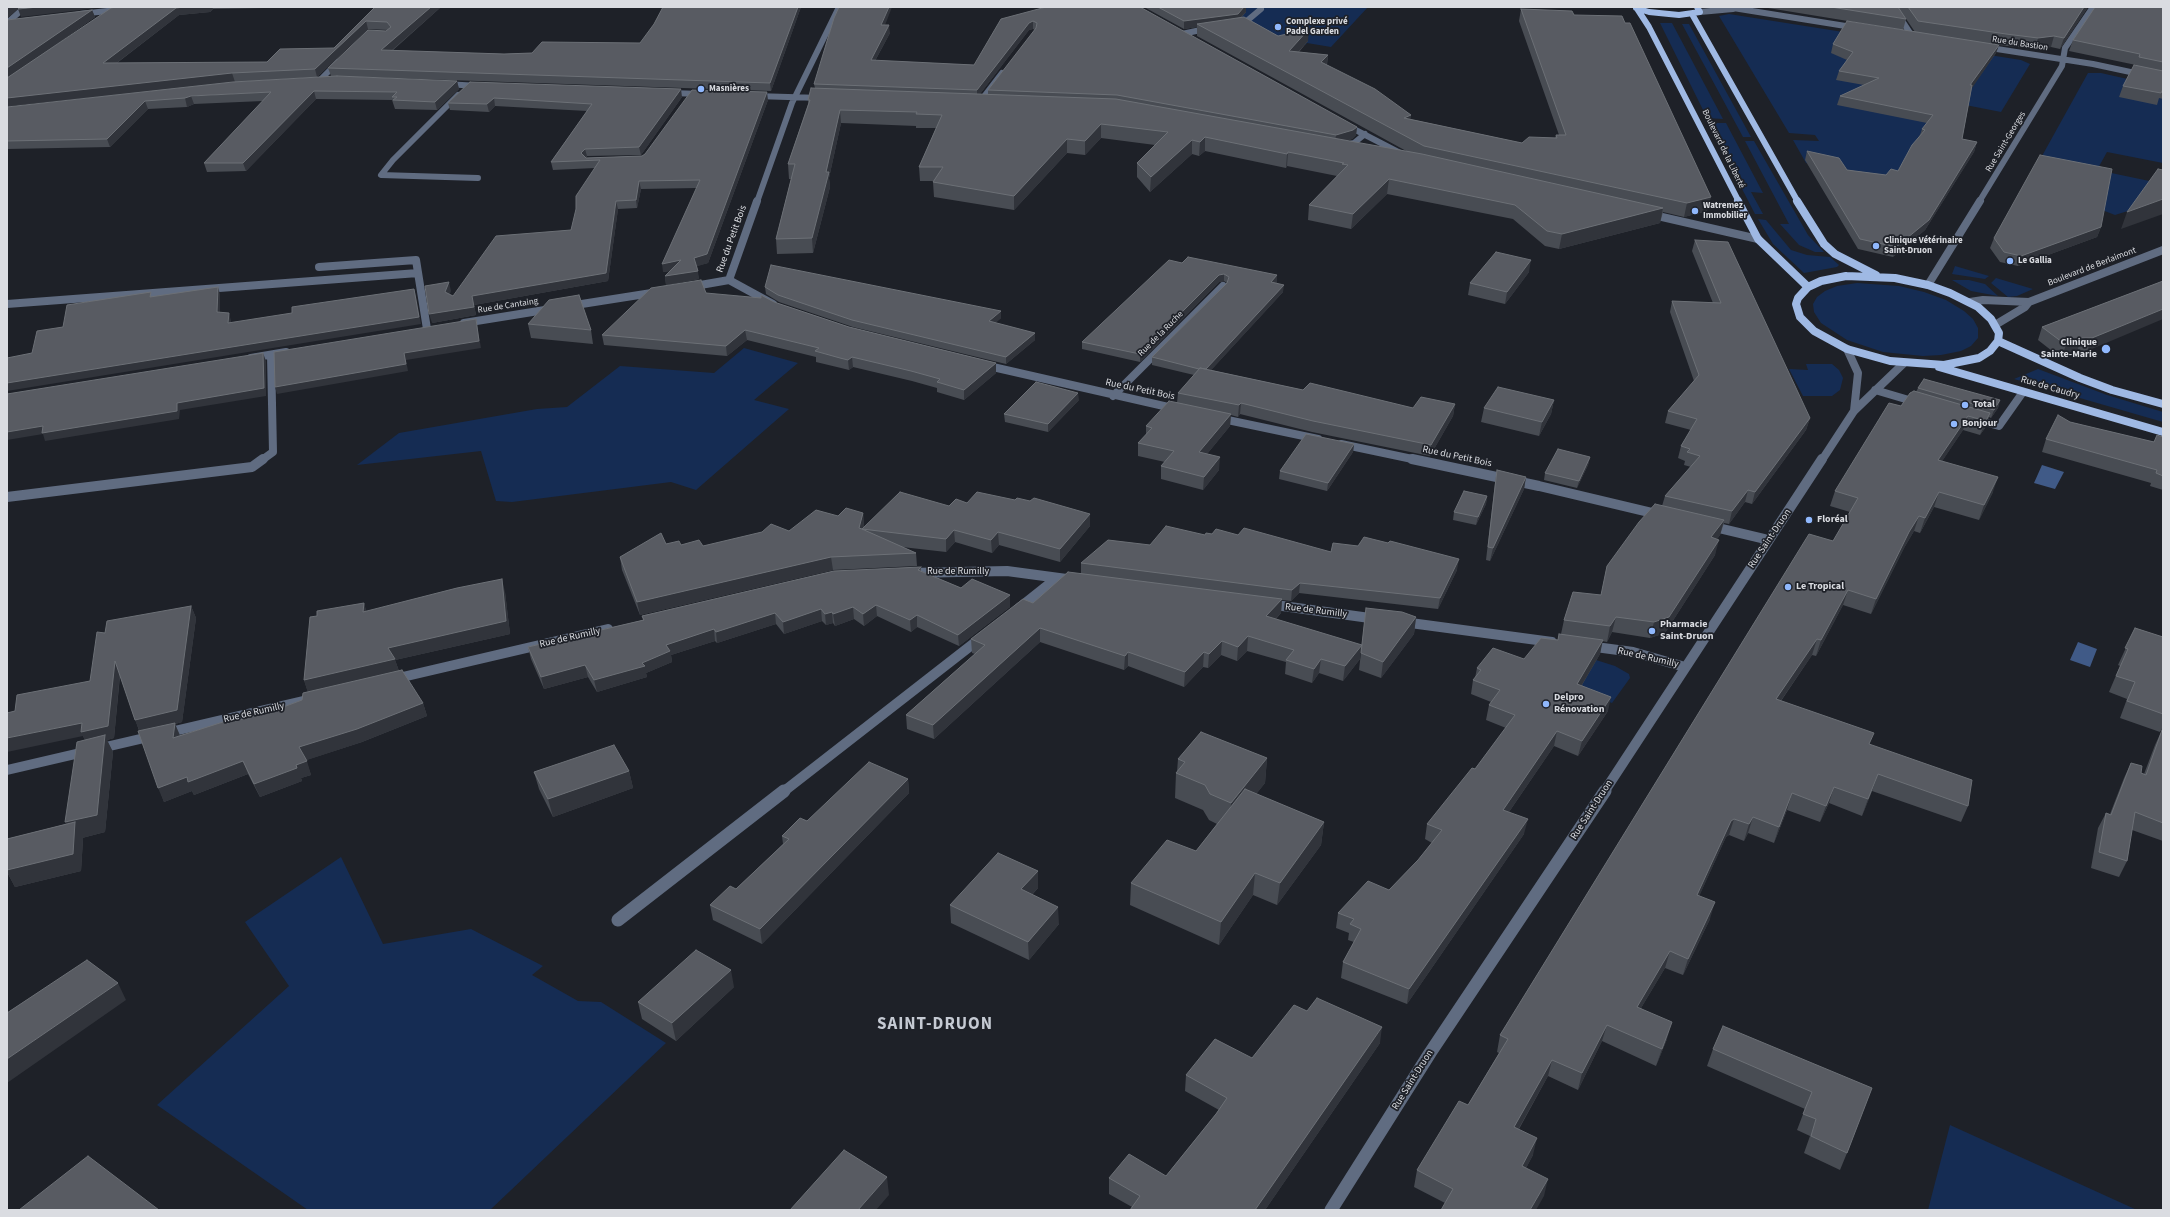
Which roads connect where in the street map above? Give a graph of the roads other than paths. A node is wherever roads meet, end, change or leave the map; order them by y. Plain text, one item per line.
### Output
1 (25, 7) edge
2 (144, 7) edge
3 (840, 7) edge
4 (1636, 7) edge
5 (1728, 7) edge
6 (1893, 7) edge
7 (2093, 7) edge
8 (114, 9) edge
9 (1261, 9) dead end
10 (1698, 9) edge
11 (1737, 9) junction
12 (1692, 14) junction
13 (77, 15) edge
14 (102, 18) edge
15 (18, 22) edge
16 (7, 23) edge
17 (1218, 27) edge
18 (1232, 27) edge
19 (1868, 29) edge
20 (1176, 30) edge
21 (1182, 34) junction
22 (1905, 35) edge
23 (1912, 36) junction
24 (1189, 37) edge
25 (1920, 37) edge
26 (1980, 47) edge
27 (2064, 59) junction
28 (341, 60) edge
29 (1006, 68) edge
30 (2163, 79) edge
31 (333, 80) edge
32 (440, 84) edge
33 (469, 85) junction
34 (485, 86) edge
35 (659, 92) edge
36 (690, 94) junction
37 (709, 94) edge
38 (748, 96) edge
39 (796, 98) junction
40 (830, 98) edge
41 (686, 100) edge
42 (971, 103) edge
43 (1341, 122) edge
44 (1365, 134) junction
45 (1353, 152) edge
46 (1396, 159) edge
47 (478, 178) dead end
48 (1645, 213) edge
49 (1758, 239) junction
50 (2163, 250) edge
51 (319, 267) dead end
52 (418, 273) junction
53 (1878, 276) junction
54 (729, 280) junction
55 (1928, 285) junction
56 (1223, 286) edge
57 (1808, 287) junction
58 (682, 288) edge
59 (667, 290) edge
60 (1970, 302) junction
61 (2029, 302) junction
62 (7, 304) edge
63 (784, 309) edge
64 (458, 324) edge
65 (1995, 325) junction
66 (427, 329) edge
67 (1998, 341) junction
68 (1847, 349) junction
69 (295, 351) edge
70 (272, 355) junction
71 (240, 360) edge
72 (974, 362) edge
73 (1904, 363) junction
74 (1931, 365) junction
75 (1875, 390) junction
76 (2023, 392) junction
77 (1113, 396) junction
78 (2163, 404) edge
79 (1926, 405) edge
80 (1183, 411) edge
81 (1854, 411) junction
82 (1206, 416) edge
83 (1963, 416) edge
84 (2163, 432) edge
85 (7, 497) edge
86 (1669, 517) edge
87 (1700, 524) edge
88 (1769, 540) junction
89 (896, 573) edge
90 (1057, 578) junction
91 (1081, 581) edge
92 (1261, 604) edge
93 (1007, 617) edge
94 (620, 626) edge
95 (988, 632) edge
96 (1562, 643) edge
97 (1578, 645) edge
98 (1685, 667) junction
99 (385, 682) edge
100 (316, 698) edge
101 (7, 770) edge
102 (618, 920) dead end
103 (1331, 1210) edge

1 - 16 street
2 - 8 street
3 - 39 street, Rue du Petit Bois
4 - 12 main road, Boulevard de la Liberté
4 - 49 main road, Boulevard de la Liberté
5 - 11 street
6 - 23 street
7 - 27 street, Rue Saint-Georges
8 - 13 street
8 - 14 street
9 - 18 street
10 - 11 street
10 - 12 main road, Boulevard de la Liberté
11 - 19 street
12 - 53 main road
15 - 16 street
17 - 21 street
20 - 21 street
21 - 24 street
22 - 23 street
23 - 25 street
26 - 27 street, Rue du Bastion
27 - 30 street, Rue du Bastion
27 - 55 street, Rue Saint-Georges
28 - 31 street
29 - 42 street
32 - 33 street
33 - 34 street
33 - 47 street
35 - 36 street
36 - 37 street
36 - 41 street
38 - 39 street
39 - 40 street
39 - 54 street, Rue du Petit Bois
43 - 44 street
44 - 45 street
44 - 46 street
48 - 49 street
49 - 57 main road, Boulevard de la Liberté
50 - 61 street, Boulevard de Berlaimont
51 - 52 street
52 - 62 street
52 - 66 street
53 - 55 main road
53 - 57 main road
54 - 58 street
54 - 63 street, Rue du Petit Bois
55 - 60 main road
56 - 77 street, Rue de la Ruche
57 - 68 main road
59 - 64 street, Rue de Cantaing
60 - 61 street, Boulevard de Berlaimont
60 - 65 main road
61 - 65 street, Boulevard de Berlaimont
65 - 67 main road
67 - 74 main road
67 - 78 main road, Rue de Caudry
68 - 73 main road
68 - 81 street, Rue Saint-Druon
69 - 70 street
70 - 71 street
70 - 85 street
72 - 77 street, Rue du Petit Bois
73 - 74 main road
73 - 75 street, Rue Saint-Druon
74 - 76 main road, Rue de Caudry
75 - 79 street
75 - 81 street, Rue Saint-Druon
76 - 83 street
76 - 84 main road, Rue de Caudry
77 - 80 street, Rue du Petit Bois
81 - 88 street, Rue Saint-Druon
82 - 86 street, Rue du Petit Bois
87 - 88 street
88 - 98 street, Rue Saint-Druon
89 - 90 street, Rue de Rumilly
90 - 91 street, Rue de Rumilly
90 - 93 street
92 - 96 street, Rue de Rumilly
94 - 99 street, Rue de Rumilly
95 - 102 street
97 - 98 street, Rue de Rumilly
98 - 103 street, Rue Saint-Druon
100 - 101 street, Rue de Rumilly

